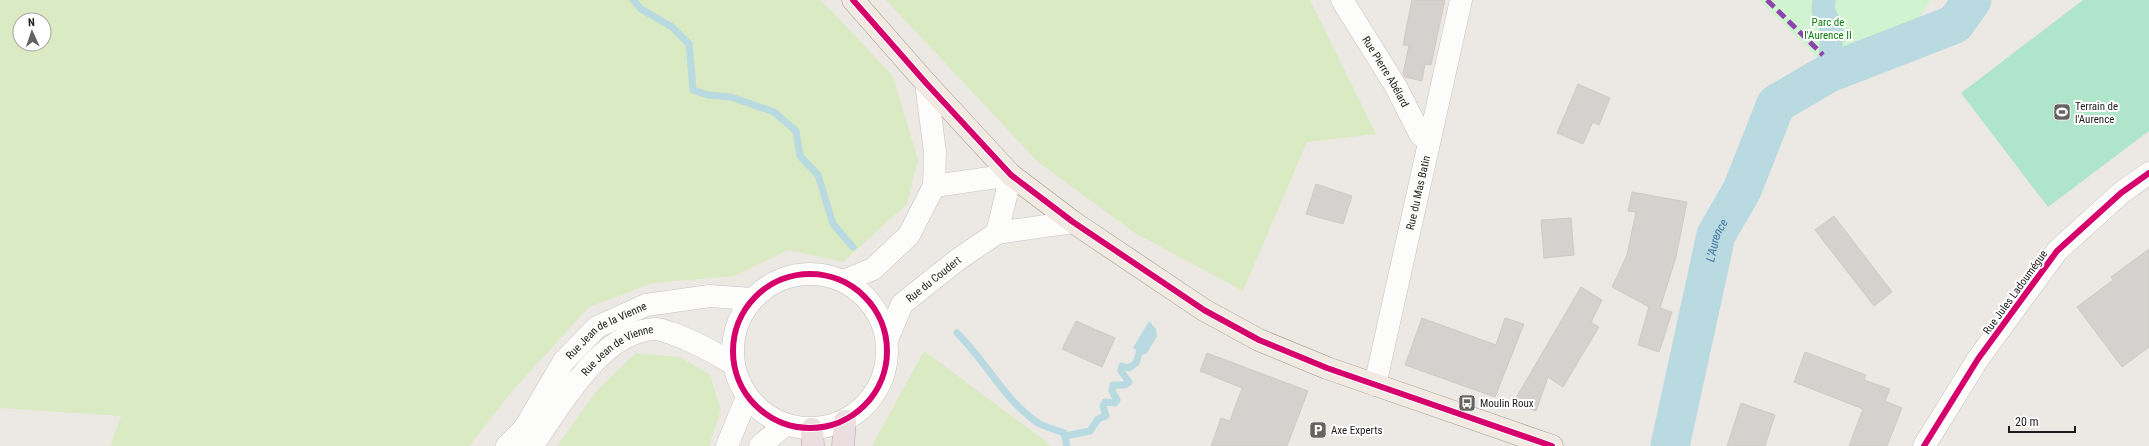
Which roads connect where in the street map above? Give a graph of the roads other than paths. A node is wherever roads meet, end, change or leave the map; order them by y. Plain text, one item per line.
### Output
1 (853, 0) edge
2 (1342, 0) edge
3 (1461, 0) edge
4 (926, 84) junction
5 (1429, 142) junction
6 (2149, 173) edge
7 (1011, 175) junction
8 (934, 186) junction
9 (1073, 222) junction
10 (997, 233) junction
11 (844, 281) junction
12 (752, 299) junction
13 (887, 340) junction
14 (733, 364) junction
15 (1375, 385) junction
16 (747, 397) junction
17 (845, 421) junction
18 (785, 425) junction
19 (812, 438) edge
20 (507, 446) edge
21 (532, 446) edge
22 (727, 446) edge
23 (760, 446) edge
24 (843, 446) edge
25 (1552, 446) edge
26 (1924, 446) edge

1 - 4 main road
2 - 5 street, Rue Pierre Abélard
3 - 5 street, Rue du Mas Batin
4 - 7 main road
4 - 8 street
5 - 15 street, Rue du Mas Batin
6 - 26 street, Rue Jules Ladoumégue
7 - 8 street
7 - 9 main road
7 - 10 street
8 - 11 street
9 - 10 street, Rue du Coudert
9 - 15 main road
10 - 13 street, Rue du Coudert
11 - 12 street
11 - 13 street
12 - 14 street
12 - 20 street, Rue Jean de la Vienne
13 - 17 street
14 - 16 street
14 - 21 street, Rue Jean de Vienne
15 - 25 main road
16 - 18 street
16 - 22 street
17 - 19 street
17 - 24 highway
18 - 19 street
18 - 23 street

